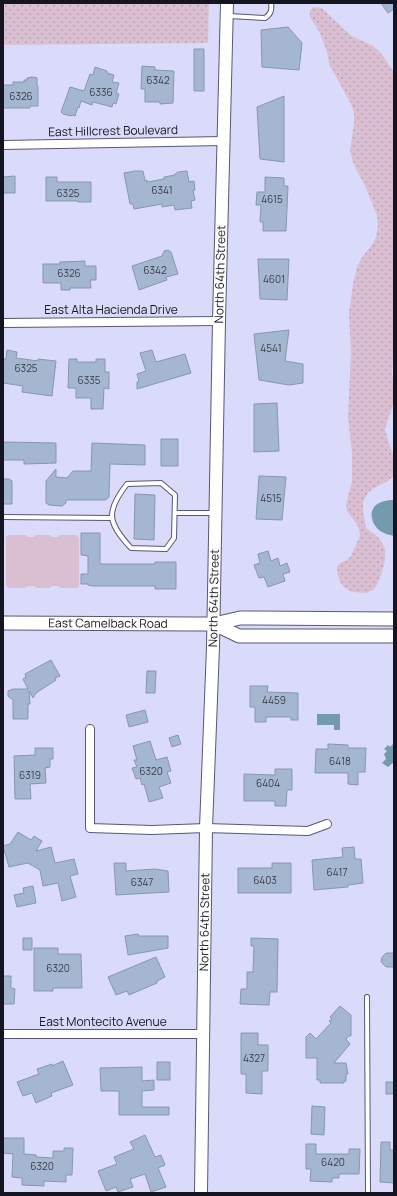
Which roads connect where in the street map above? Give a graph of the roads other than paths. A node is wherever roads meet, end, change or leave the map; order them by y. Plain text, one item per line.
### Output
1 (227, 3) edge
2 (271, 3) edge
3 (226, 16) junction
4 (223, 142) junction
5 (3, 145) edge
6 (219, 322) junction
7 (3, 323) edge
8 (176, 513) junction
9 (215, 513) junction
10 (3, 517) edge
11 (111, 518) junction
12 (393, 618) edge
13 (3, 623) edge
14 (214, 624) junction
15 (392, 636) edge
16 (90, 729) dead end
17 (327, 824) dead end
18 (206, 828) junction
19 (368, 997) dead end
20 (3, 1034) edge
21 (203, 1034) junction
22 (201, 1193) edge
23 (368, 1193) edge

1 - 3 street, North 64th Street
2 - 3 lane
3 - 4 street, North 64th Street
4 - 5 street, East Hillcrest Boulevard
4 - 6 street, North 64th Street
6 - 7 street, East Alta Hacienda Drive
6 - 9 street, North 64th Street
8 - 9 lane
8 - 11 lane
8 - 11 lane
9 - 14 street, North 64th Street
10 - 11 lane
12 - 14 main road, East Camelback Road
12 - 15 main road
13 - 14 main road, East Camelback Road
14 - 15 main road, East Camelback Road
14 - 18 street, North 64th Street
16 - 18 street
17 - 18 street
18 - 21 street, North 64th Street
19 - 23 lane
20 - 21 street, East Montecito Avenue
21 - 22 street, North 64th Street

